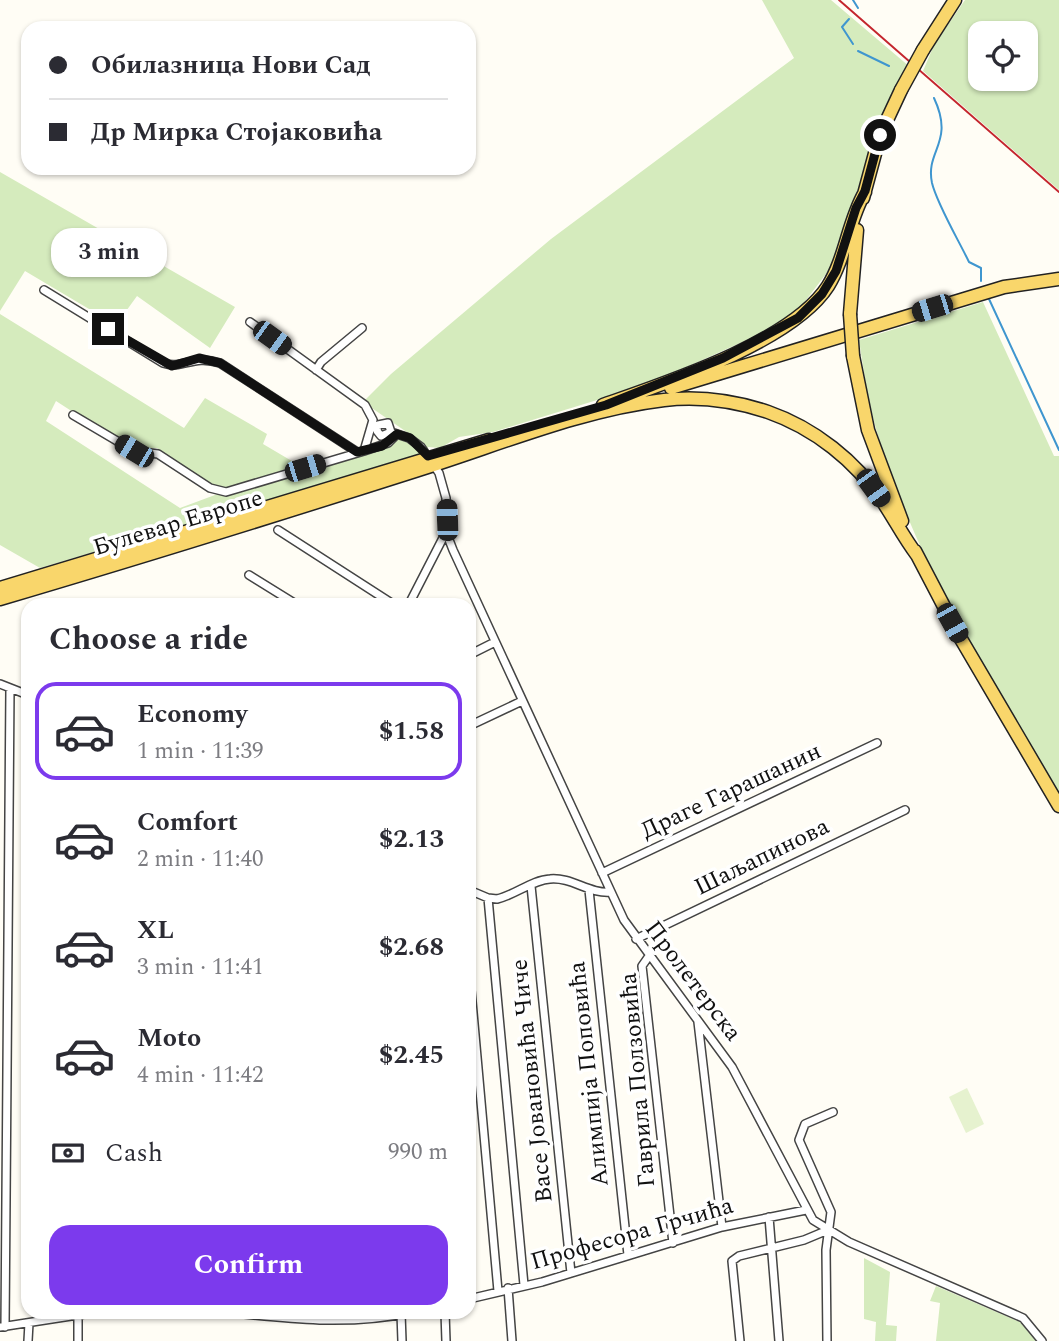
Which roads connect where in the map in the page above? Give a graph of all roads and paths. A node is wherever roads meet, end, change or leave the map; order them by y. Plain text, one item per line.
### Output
1 (955, 0) edge
2 (865, 191) junction
3 (1059, 279) edge
4 (44, 290) dead end
5 (250, 323) dead end
6 (362, 328) dead end
7 (316, 370) junction
8 (607, 408) junction
9 (72, 415) dead end
10 (376, 422) junction
11 (394, 433) junction
12 (360, 451) junction
13 (430, 461) junction
14 (278, 530) dead end
15 (446, 532) junction
16 (917, 555) junction
17 (249, 575) dead end
18 (0, 587) edge
19 (286, 598) edge
20 (384, 598) edge
21 (412, 598) edge
22 (475, 598) edge
23 (0, 599) edge
24 (476, 599) edge
25 (495, 642) junction
26 (476, 652) edge
27 (0, 684) edge
28 (10, 688) junction
29 (21, 692) edge
30 (522, 701) junction
31 (476, 723) edge
32 (877, 743) dead end
33 (1059, 806) edge
34 (905, 810) dead end
35 (602, 873) junction
36 (531, 886) junction
37 (589, 890) junction
38 (611, 892) junction
39 (476, 893) edge
40 (488, 898) junction
41 (636, 939) junction
42 (649, 956) junction
43 (697, 1020) junction
44 (476, 1046) edge
45 (833, 1112) dead end
46 (806, 1210) junction
47 (769, 1217) junction
48 (722, 1227) junction
49 (828, 1230) junction
50 (673, 1244) junction
51 (772, 1249) junction
52 (628, 1255) junction
53 (571, 1273) junction
54 (524, 1285) junction
55 (508, 1288) junction
56 (498, 1291) junction
57 (476, 1297) edge
58 (48, 1319) edge
59 (77, 1319) edge
60 (400, 1319) edge
61 (445, 1319) edge
62 (29, 1323) junction
63 (3, 1327) edge
64 (28, 1341) edge
65 (78, 1341) edge
66 (402, 1341) edge
67 (446, 1341) edge
68 (512, 1341) edge
69 (740, 1341) edge
70 (779, 1341) edge
71 (827, 1341) edge
72 (1042, 1341) edge

1 - 2 main road, bridge
2 - 8 main road
2 - 16 main road, bridge
3 - 8 main road
4 - 12 street
5 - 7 street
6 - 7 street
7 - 10 street
8 - 13 main road, Булевар Европе
8 - 16 main road
9 - 12 street
10 - 11 street
10 - 12 street
11 - 12 street
11 - 13 street
13 - 15 street, Пролетерска
13 - 18 main road, Булевар Европе
13 - 23 main road, Булевар Европе
14 - 20 street
15 - 21 street
15 - 22 street, Пролетерска
16 - 33 main road
17 - 19 street
24 - 25 street, Пролетерска
25 - 26 street
25 - 30 street, Пролетерска
27 - 28 street
28 - 29 street
28 - 63 street
30 - 31 street
30 - 35 street, Пролетерска
32 - 35 street, Драге Гарашанин
34 - 41 street, Шаљапинова
35 - 38 street, Пролетерска
36 - 37 street
36 - 40 street
36 - 53 street, Васе Јовановића Чиче
37 - 38 street
37 - 52 street, Алимпија Поповића
38 - 41 street, Пролетерска
39 - 40 street
40 - 54 street
41 - 42 street, Пролетерска
42 - 43 street, Пролетерска
42 - 50 street, Гаврила Ползовића
43 - 46 street, Пролетерска
43 - 48 street
44 - 56 street
45 - 49 street
46 - 47 street, Професора Грчића
46 - 49 street, Пролетерска
47 - 48 street, Професора Грчића
47 - 51 street
48 - 50 street, Професора Грчића
49 - 51 street
49 - 71 street
49 - 72 street, Пролетерска
50 - 52 street, Професора Грчића
51 - 69 street
51 - 70 street
52 - 53 street, Професора Грчића
53 - 54 street, Професора Грчића
54 - 55 street, Професора Грчића
55 - 56 street, Професора Грчића
55 - 68 street
56 - 57 street, Професора Грчића
58 - 62 street
59 - 65 street
60 - 66 street
61 - 67 street
62 - 63 street
62 - 64 street

